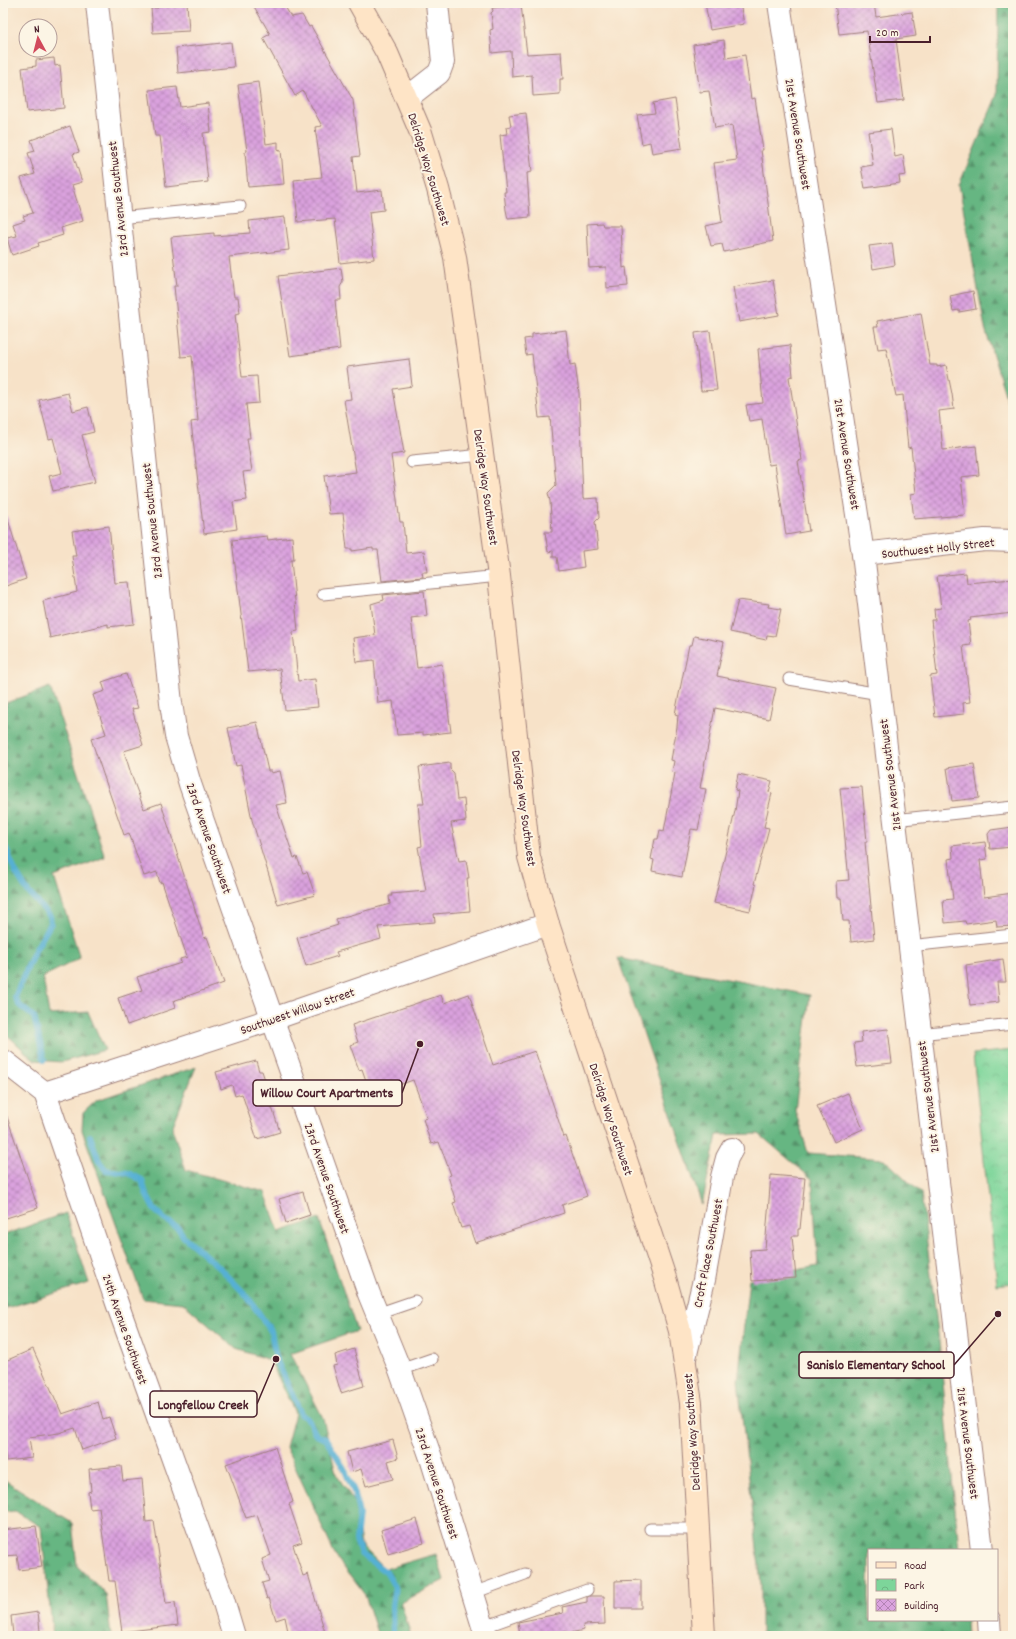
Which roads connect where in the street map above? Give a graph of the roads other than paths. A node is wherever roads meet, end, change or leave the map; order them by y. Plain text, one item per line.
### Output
1 (97, 3) edge
2 (360, 3) edge
3 (437, 3) edge
4 (779, 3) edge
5 (407, 98) junction
6 (240, 206) dead end
7 (119, 218) junction
8 (482, 455) junction
9 (412, 462) dead end
10 (1013, 541) edge
11 (863, 554) junction
12 (499, 576) junction
13 (323, 594) dead end
14 (789, 679) dead end
15 (880, 694) junction
16 (1013, 807) edge
17 (894, 820) junction
18 (548, 924) junction
19 (1013, 935) edge
20 (909, 946) junction
21 (273, 1019) junction
22 (1013, 1024) edge
23 (920, 1034) junction
24 (4, 1061) edge
25 (45, 1093) junction
26 (732, 1149) dead end
27 (415, 1301) dead end
28 (377, 1314) junction
29 (685, 1358) junction
30 (432, 1359) dead end
31 (400, 1370) junction
32 (650, 1529) dead end
33 (698, 1529) junction
34 (982, 1549) edge
35 (525, 1574) dead end
36 (587, 1590) dead end
37 (473, 1593) junction
38 (988, 1621) edge
39 (485, 1632) edge
40 (234, 1636) edge
41 (704, 1636) edge
42 (990, 1636) edge

1 - 7 street, 23rd Avenue Southwest
2 - 5 main road, Delridge Way Southwest
3 - 5 street
4 - 11 street, 21st Avenue Southwest
5 - 8 main road, Delridge Way Southwest
6 - 7 lane
7 - 21 street, 23rd Avenue Southwest
8 - 9 lane
8 - 12 main road, Delridge Way Southwest
10 - 11 street, Southwest Holly Street
11 - 15 street, 21st Avenue Southwest
12 - 13 lane
12 - 18 main road, Delridge Way Southwest
14 - 15 lane
15 - 17 street, 21st Avenue Southwest
16 - 17 lane
17 - 20 street, 21st Avenue Southwest
18 - 21 street, Southwest Willow Street
18 - 29 main road, Delridge Way Southwest
19 - 20 lane
20 - 23 street, 21st Avenue Southwest
21 - 25 street, Southwest Willow Street
21 - 28 street, 23rd Avenue Southwest
22 - 23 lane
23 - 34 street, 21st Avenue Southwest
24 - 25 street
25 - 40 street, 24th Avenue Southwest
26 - 29 street, Croft Place Southwest
27 - 28 lane
28 - 31 street, 23rd Avenue Southwest
29 - 33 main road, Delridge Way Southwest
30 - 31 lane
31 - 37 street, 23rd Avenue Southwest
32 - 33 lane
33 - 41 main road, Delridge Way Southwest
35 - 37 lane
36 - 39 lane
37 - 39 street, 23rd Avenue Southwest
38 - 42 street

